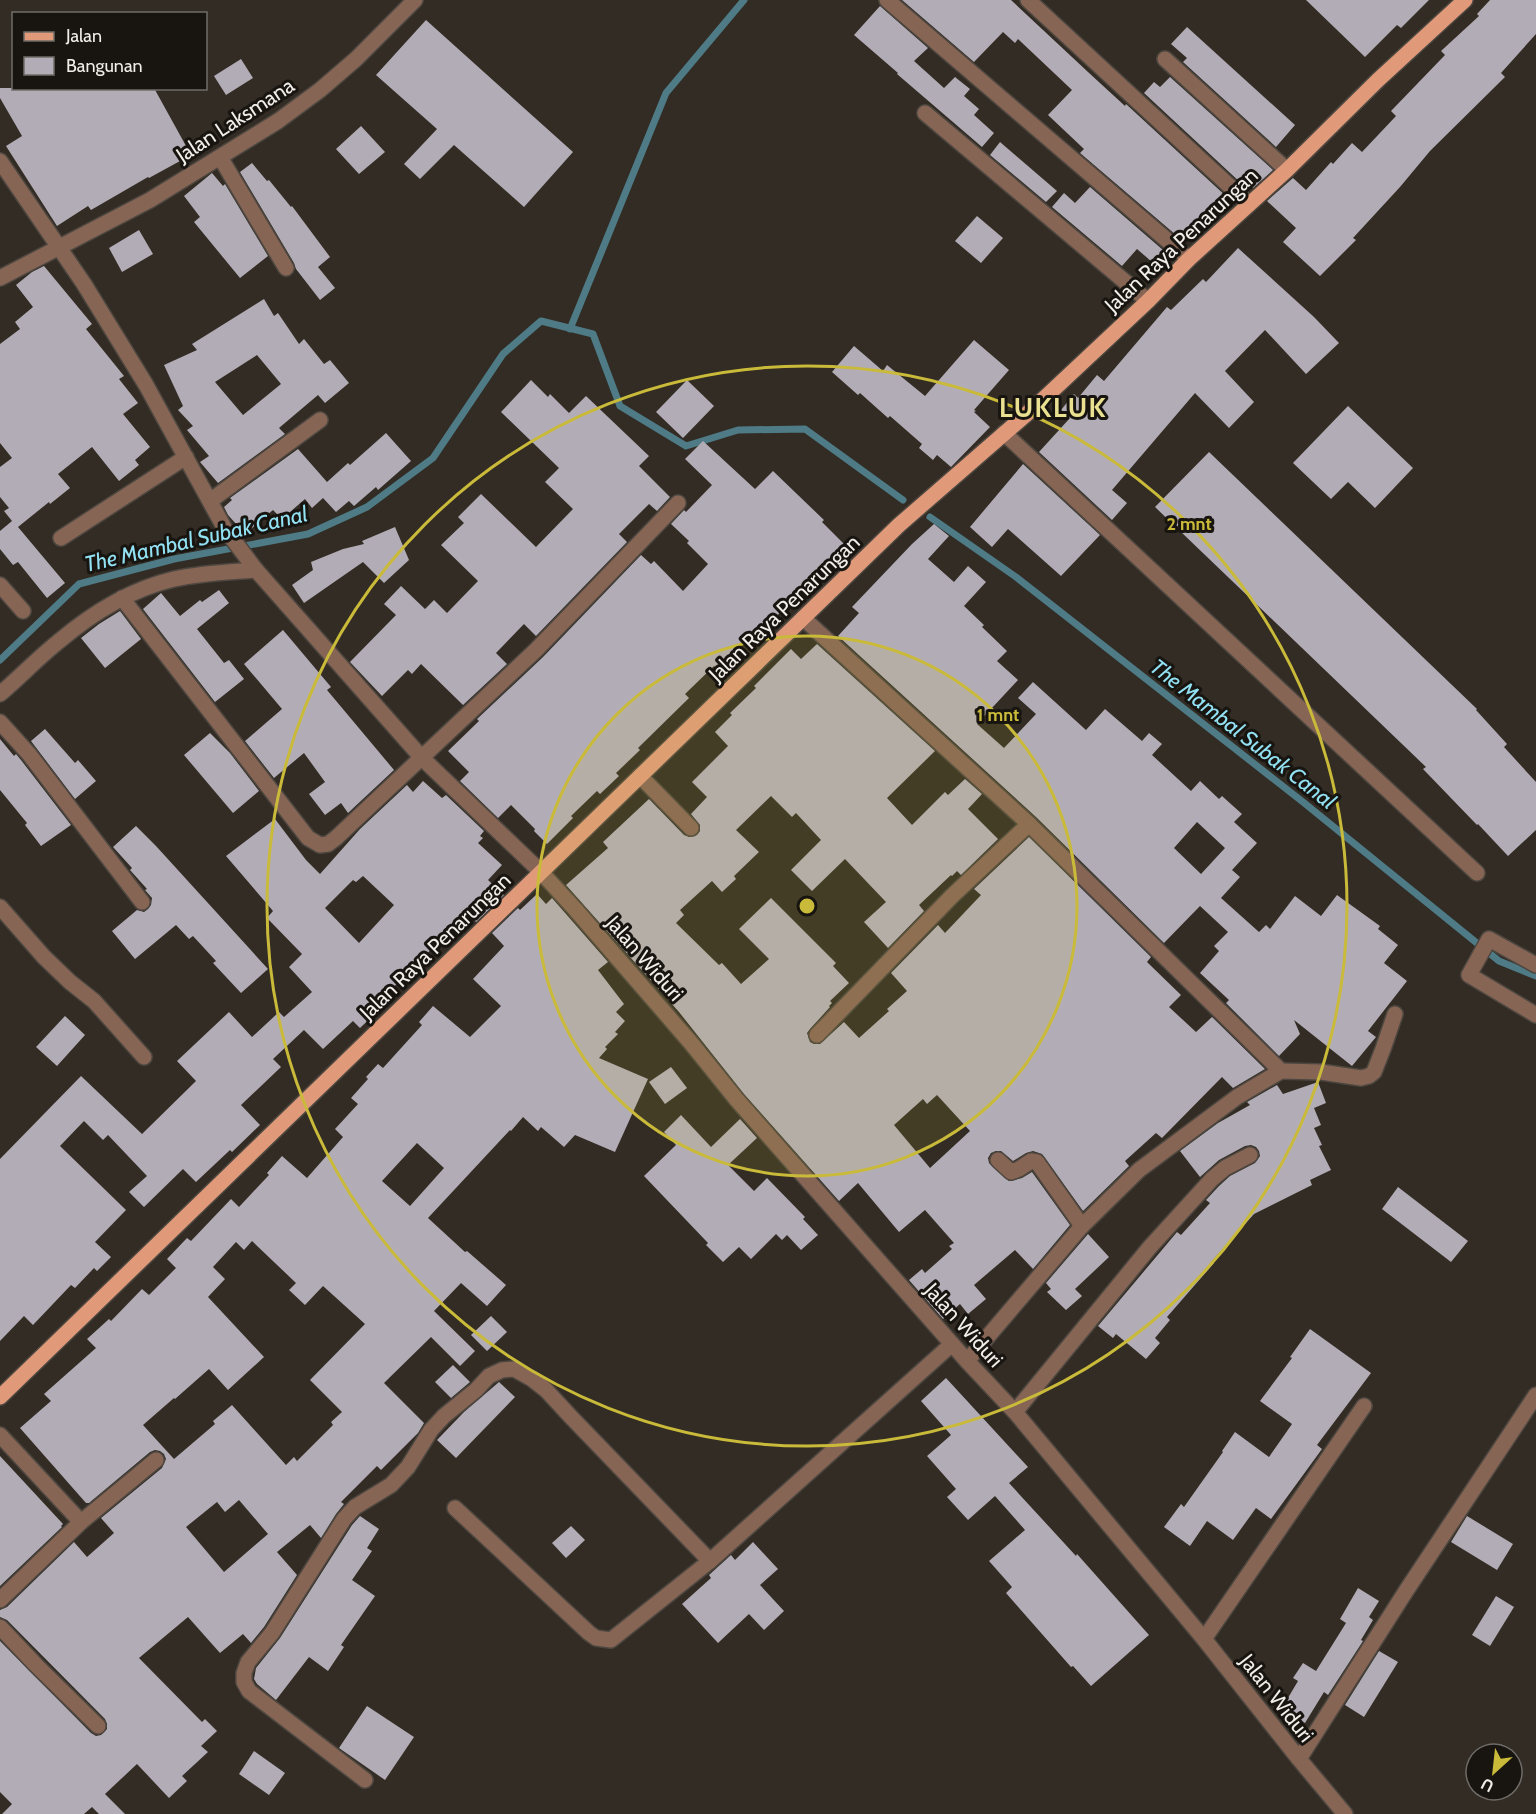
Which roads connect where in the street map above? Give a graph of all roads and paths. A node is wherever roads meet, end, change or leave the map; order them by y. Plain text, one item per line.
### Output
1 (415, 0) edge
2 (887, 0) edge
3 (1028, 0) edge
4 (1465, 0) edge
5 (1165, 59) dead end
6 (925, 113) dead end
7 (220, 157) junction
8 (0, 161) edge
9 (1287, 170) junction
10 (1249, 204) junction
11 (58, 248) junction
12 (1189, 259) junction
13 (286, 268) dead end
14 (0, 278) edge
15 (1148, 301) junction
16 (320, 420) dead end
17 (1004, 433) junction
18 (186, 457) junction
19 (210, 501) junction
20 (678, 503) dead end
21 (61, 538) dead end
22 (253, 566) junction
23 (0, 585) edge
24 (122, 598) junction
25 (23, 611) dead end
26 (803, 618) junction
27 (0, 694) edge
28 (0, 722) edge
29 (422, 758) junction
30 (640, 776) junction
31 (1029, 824) junction
32 (691, 828) dead end
33 (541, 872) junction
34 (1477, 873) dead end
35 (142, 902) dead end
36 (0, 907) edge
37 (1536, 965) edge
38 (1395, 1014) dead end
39 (1536, 1015) edge
40 (817, 1035) dead end
41 (144, 1057) dead end
42 (1281, 1071) junction
43 (1250, 1155) dead end
44 (998, 1160) dead end
45 (1082, 1226) junction
46 (952, 1344) junction
47 (967, 1361) junction
48 (1536, 1395) edge
49 (0, 1397) edge
50 (1364, 1406) dead end
51 (1015, 1412) junction
52 (0, 1435) edge
53 (156, 1460) dead end
54 (455, 1508) dead end
55 (81, 1522) junction
56 (710, 1561) junction
57 (0, 1600) edge
58 (0, 1627) edge
59 (1203, 1639) junction
60 (98, 1726) dead end
61 (1299, 1759) junction
62 (365, 1780) dead end
63 (1345, 1814) edge

1 - 7 street, Jalan Laksmana
2 - 12 street
3 - 10 street
4 - 9 main road, Jalan Raya Penarungan
5 - 9 street
6 - 15 street
7 - 11 street, Jalan Laksmana
7 - 13 street
8 - 11 street, Jalan Widuri
9 - 10 main road, Jalan Raya Penarungan
10 - 12 main road, Jalan Raya Penarungan
11 - 14 street, Jalan Laksmana
11 - 18 street, Jalan Widuri
12 - 15 main road, Jalan Raya Penarungan
15 - 17 main road, Jalan Raya Penarungan
16 - 19 street
17 - 26 main road, Jalan Raya Penarungan
17 - 34 street
18 - 19 street, Jalan Widuri
18 - 21 street
19 - 22 street, Jalan Widuri
20 - 29 street
22 - 24 street
22 - 29 street, Jalan Widuri
23 - 25 street
24 - 27 street
24 - 29 street
26 - 30 main road, Jalan Raya Penarungan
26 - 31 street
28 - 35 street
29 - 33 street, Jalan Widuri
30 - 32 street
30 - 33 main road, Jalan Raya Penarungan
31 - 40 street
31 - 42 street
33 - 46 street, Jalan Widuri
33 - 49 main road, Jalan Raya Penarungan
36 - 41 street
37 - 39 street
38 - 42 street
42 - 45 street
43 - 51 street
44 - 45 street
45 - 47 street
46 - 47 street, Jalan Widuri
46 - 56 street
47 - 51 street, Jalan Widuri
48 - 61 street
50 - 59 street
51 - 59 street, Jalan Widuri
52 - 55 street
53 - 55 street
54 - 56 street
55 - 57 street
56 - 62 street
58 - 60 street
59 - 61 street, Jalan Widuri
61 - 63 street, Jalan Widuri

